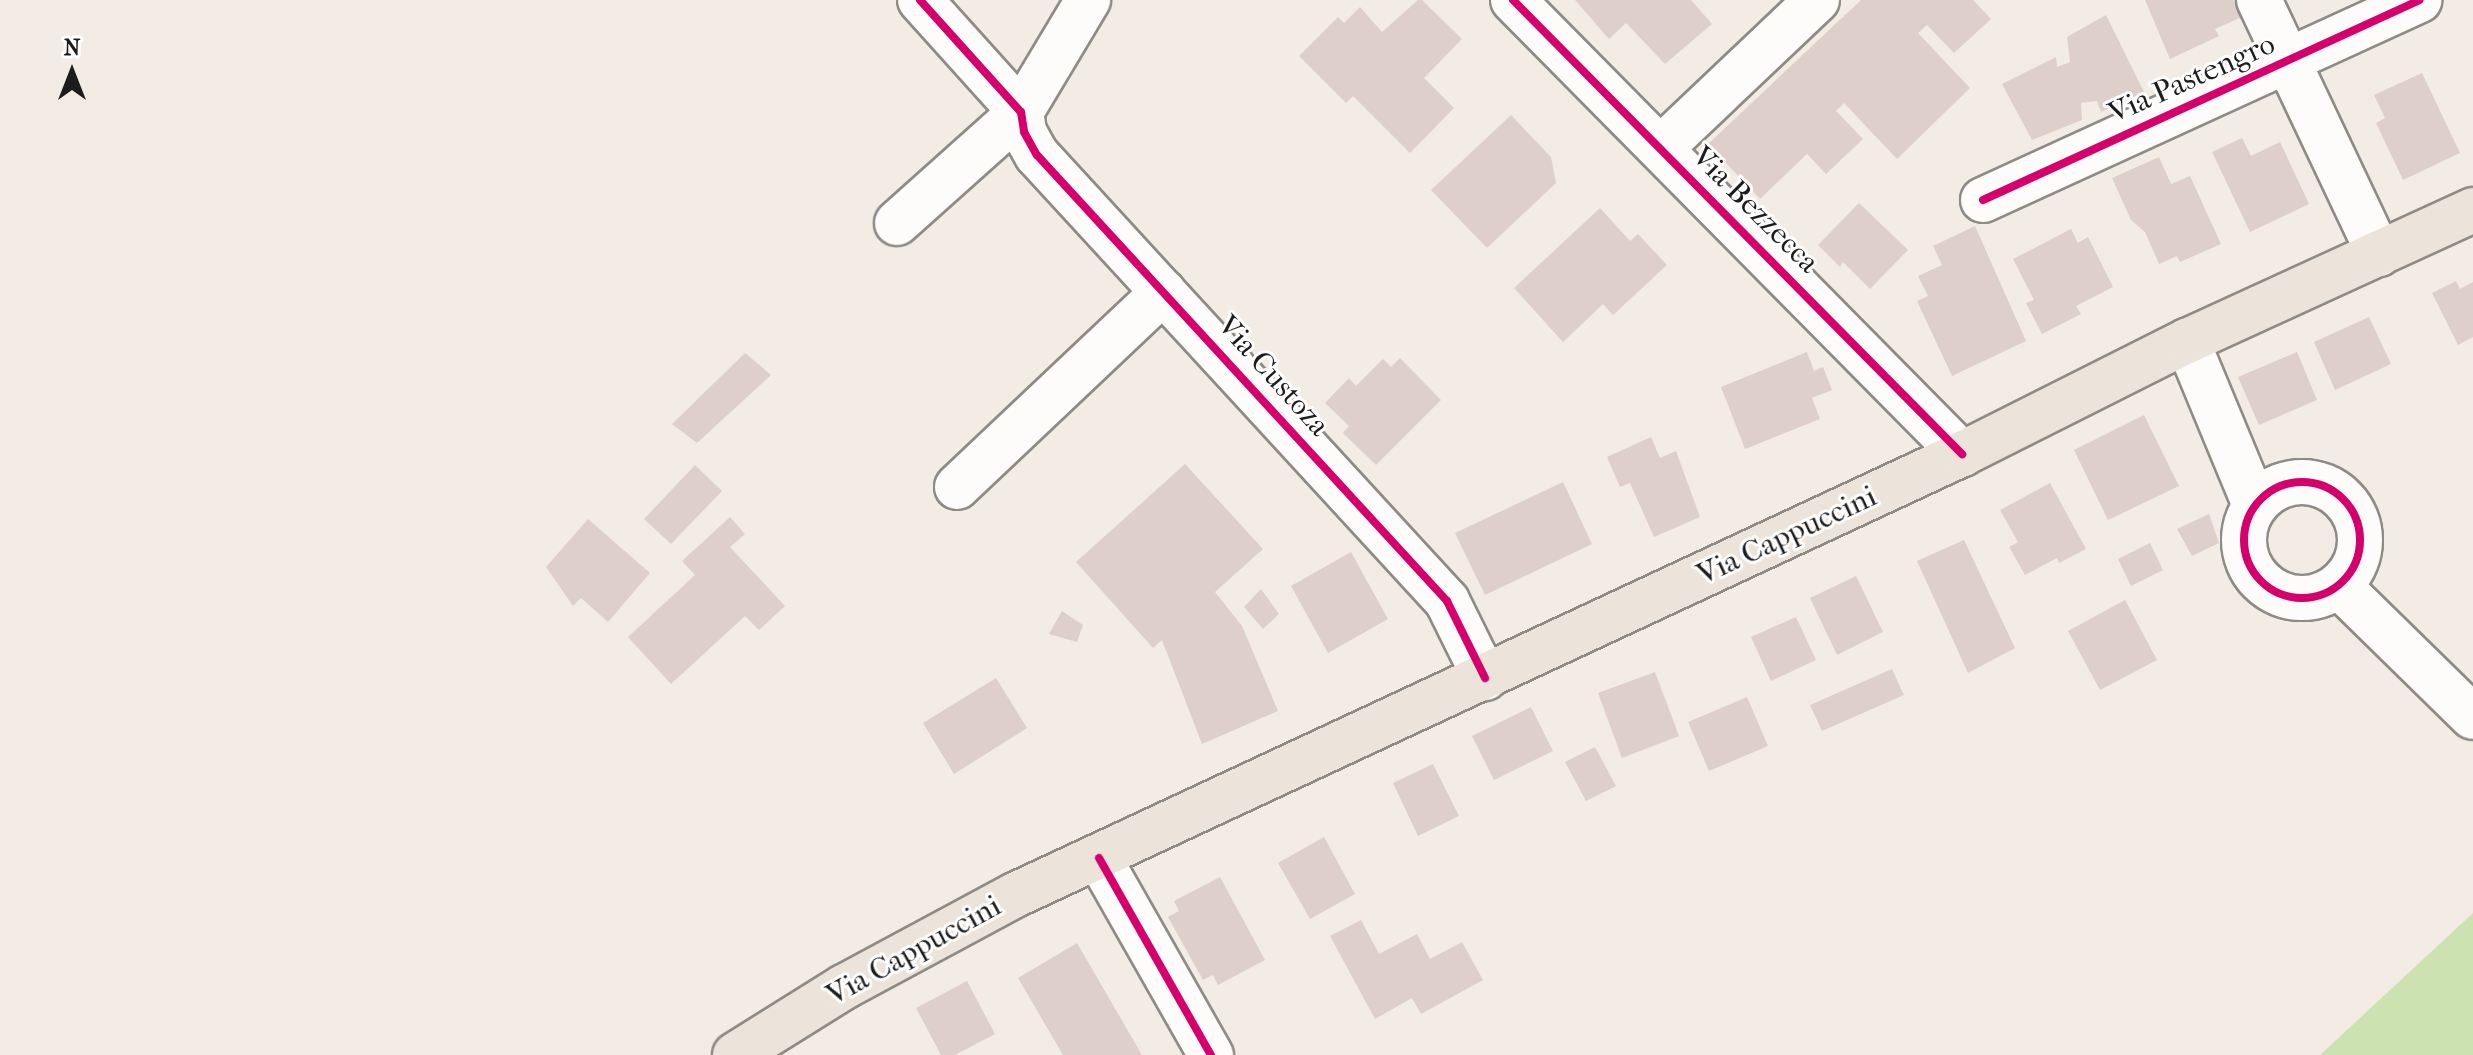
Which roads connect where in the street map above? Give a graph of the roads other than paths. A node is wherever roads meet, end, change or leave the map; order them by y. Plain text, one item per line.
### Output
1 (920, 0) edge
2 (1088, 0) edge
3 (1513, 0) edge
4 (1817, 0) edge
5 (2259, 0) edge
6 (2419, 0) edge
7 (2290, 62) junction
8 (1021, 112) junction
9 (1661, 148) junction
10 (1983, 200) dead end
11 (2473, 210) edge
12 (897, 223) dead end
13 (2379, 254) junction
14 (1163, 292) junction
15 (2187, 341) junction
16 (1962, 454) junction
17 (957, 487) dead end
18 (2255, 505) junction
19 (2339, 586) junction
20 (1485, 678) junction
21 (2473, 717) edge
22 (1099, 858) junction
23 (735, 1055) edge
24 (1211, 1055) edge

1 - 8 street
2 - 8 street
3 - 9 street, Via Bezzecca
4 - 9 street
5 - 7 street, Via Pastengro
6 - 7 street, Via Pastengro
7 - 10 street, Via Pastengro
7 - 13 street, Via Pastengro
8 - 12 street
8 - 14 street, Via Custoza
9 - 16 street, Via Bezzecca
11 - 13 main road, Via Cappuccini
13 - 15 main road, Via Cappuccini
14 - 17 street
14 - 20 street, Via Custoza
15 - 16 main road, Via Cappuccini
15 - 18 street
16 - 20 main road, Via Cappuccini
18 - 19 street
18 - 19 street
19 - 21 street
20 - 22 main road, Via Cappuccini
22 - 23 main road, Via Cappuccini
22 - 24 street

